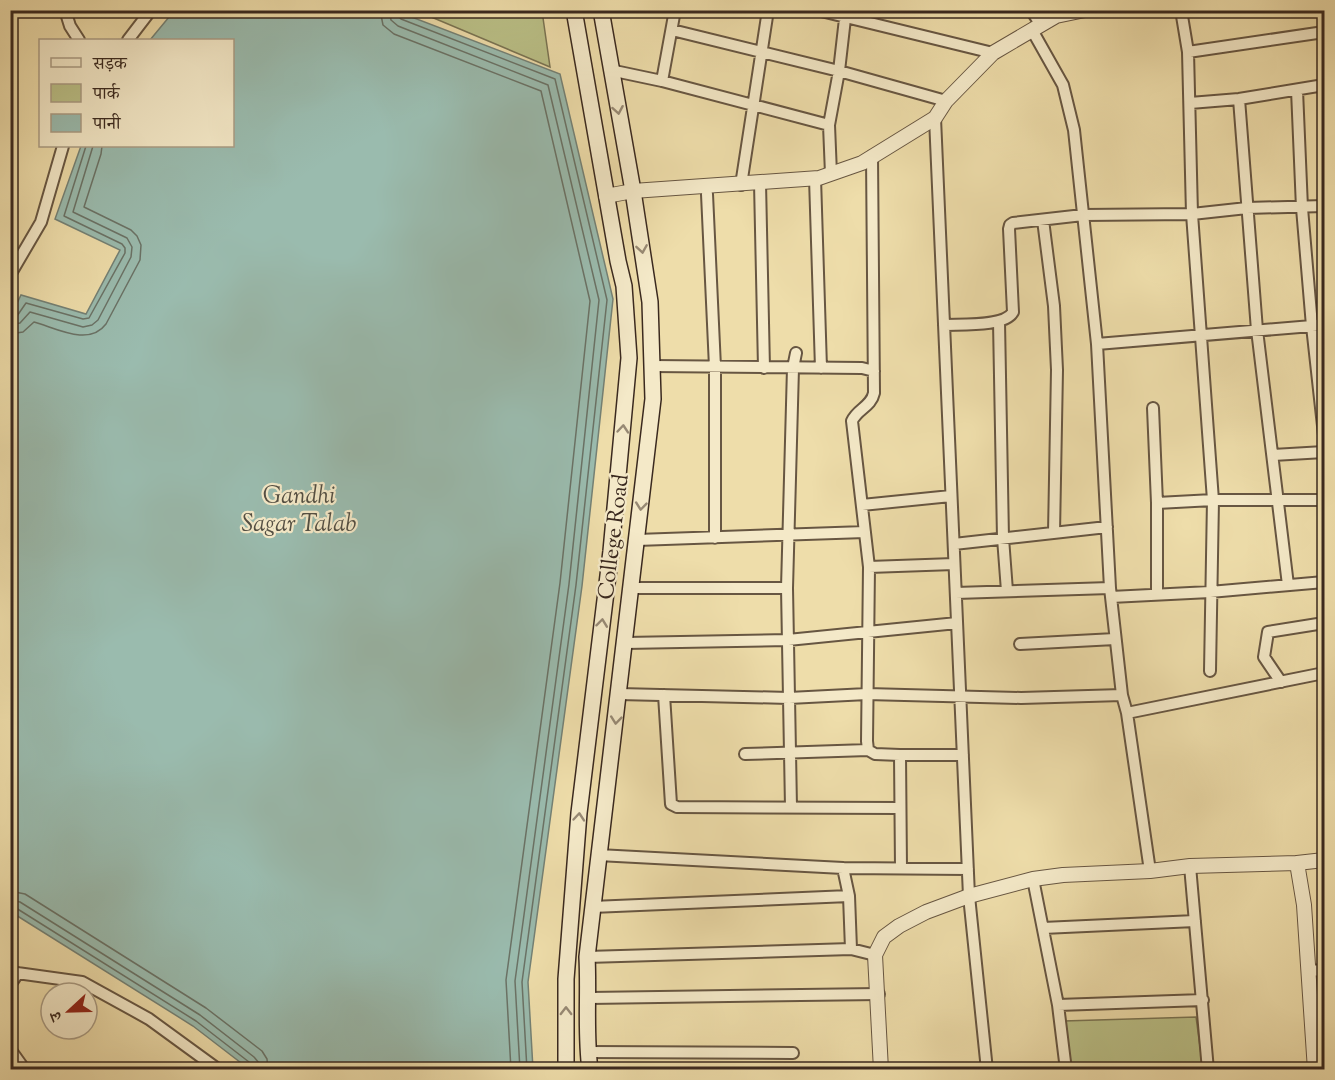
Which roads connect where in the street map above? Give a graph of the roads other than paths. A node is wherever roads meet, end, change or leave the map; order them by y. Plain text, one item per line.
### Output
1 (65, 10) edge
2 (151, 10) edge
3 (574, 10) edge
4 (600, 10) edge
5 (675, 10) edge
6 (768, 10) edge
7 (817, 10) edge
8 (1031, 10) edge
9 (1085, 10) edge
10 (1181, 10) edge
11 (845, 14) edge
12 (1036, 27) junction
13 (672, 30) junction
14 (1324, 32) edge
15 (78, 39) edge
16 (129, 39) edge
17 (760, 51) junction
18 (1188, 52) junction
19 (993, 53) junction
20 (610, 70) junction
21 (839, 71) junction
22 (662, 81) junction
23 (1324, 85) edge
24 (1297, 90) junction
25 (1239, 99) junction
26 (946, 101) junction
27 (1190, 103) junction
28 (752, 105) junction
29 (935, 118) junction
30 (829, 125) junction
31 (63, 147) edge
32 (872, 156) junction
33 (831, 174) junction
34 (815, 178) junction
35 (760, 183) junction
36 (741, 184) junction
37 (633, 191) junction
38 (707, 194) dead end
39 (606, 196) junction
40 (1324, 206) edge
41 (1247, 208) junction
42 (1302, 208) junction
43 (1192, 214) junction
44 (1083, 215) junction
45 (1043, 220) junction
46 (10, 275) edge
47 (999, 322) junction
48 (944, 325) junction
49 (1324, 325) edge
50 (1312, 326) junction
51 (1257, 330) junction
52 (1202, 335) junction
53 (1097, 344) junction
54 (796, 352) dead end
55 (652, 366) junction
56 (715, 367) junction
57 (764, 368) junction
58 (793, 368) junction
59 (821, 368) junction
60 (874, 371) junction
61 (1321, 377) edge
62 (1154, 408) dead end
63 (1324, 435) edge
64 (1324, 452) edge
65 (1273, 455) junction
66 (951, 496) junction
67 (1213, 500) junction
68 (1278, 500) junction
69 (1324, 500) edge
70 (1157, 503) junction
71 (862, 505) junction
72 (1107, 527) junction
73 (865, 532) junction
74 (1054, 533) junction
75 (789, 536) junction
76 (715, 538) junction
77 (1003, 538) junction
78 (637, 540) junction
79 (954, 544) junction
80 (954, 564) junction
81 (869, 567) junction
82 (1324, 582) edge
83 (1288, 585) junction
84 (631, 588) junction
85 (787, 588) junction
86 (1007, 591) junction
87 (1110, 592) junction
88 (1210, 592) junction
89 (956, 593) junction
90 (1157, 594) junction
91 (957, 623) junction
92 (1324, 623) edge
93 (868, 632) junction
94 (1115, 639) junction
95 (788, 640) junction
96 (625, 643) junction
97 (1020, 645) dead end
98 (1210, 671) dead end
99 (1324, 673) edge
100 (1281, 682) junction
101 (619, 694) junction
102 (867, 694) junction
103 (664, 695) junction
104 (960, 695) junction
105 (1122, 695) junction
106 (789, 698) junction
107 (1128, 713) junction
108 (868, 750) junction
109 (790, 753) junction
110 (745, 754) dead end
111 (963, 755) junction
112 (900, 756) junction
113 (791, 807) junction
114 (900, 807) junction
115 (598, 855) junction
116 (1324, 860) edge
117 (1297, 863) junction
118 (1190, 866) junction
119 (843, 868) junction
120 (901, 868) junction
121 (968, 869) junction
122 (1150, 871) junction
123 (1033, 879) junction
124 (849, 896) junction
125 (969, 896) junction
126 (592, 907) junction
127 (1195, 921) junction
128 (1042, 928) junction
129 (851, 949) junction
130 (875, 955) junction
131 (587, 957) junction
132 (1308, 970) junction
133 (1324, 970) edge
134 (14, 972) edge
135 (10, 985) edge
136 (879, 994) junction
137 (589, 998) junction
138 (1203, 1000) junction
139 (1058, 1005) junction
140 (10, 1049) edge
141 (587, 1052) junction
142 (793, 1053) dead end
143 (25, 1070) edge
144 (219, 1070) edge
145 (566, 1070) edge
146 (590, 1070) edge
147 (881, 1070) edge
148 (987, 1070) edge
149 (1066, 1070) edge
150 (1208, 1070) edge
151 (1315, 1070) edge

1 - 15 street
2 - 16 street
3 - 39 main road, College Road
4 - 20 main road, College Road
5 - 13 street
6 - 17 street
7 - 11 street
8 - 12 street
9 - 12 street
10 - 18 street
11 - 19 street
11 - 21 street
12 - 19 street
12 - 44 street
13 - 17 street
13 - 22 street
14 - 18 street
17 - 21 street
17 - 28 street
18 - 27 street
19 - 26 street
20 - 22 street
20 -> 37 main road, College Road
21 - 26 street
21 - 30 street
22 - 28 street
23 - 24 street
24 - 25 street
24 - 42 street
25 - 27 street
25 - 41 street
26 - 29 street
27 - 43 street
28 - 30 street
28 - 36 street
29 - 32 street
29 - 48 street
30 - 33 street
31 - 46 street
32 - 33 street
32 - 60 street
33 - 34 street
34 - 35 street
34 - 59 street
35 - 36 street
35 - 57 street
36 - 37 street
37 - 39 street
37 -> 55 main road, College Road
38 - 56 street
145 -> 39 main road, College Road
40 - 42 street
41 - 42 street
41 - 43 street
41 - 51 street
42 - 50 street
43 - 44 street
43 - 52 street
44 - 45 street
44 - 53 street
45 - 47 street
45 - 74 street
47 - 48 street
47 - 77 street
48 - 66 street
49 - 50 street
50 - 51 street
50 - 61 street
51 - 52 street
51 - 65 street
52 - 53 street
52 - 67 street
53 - 72 street
54 - 58 street
55 - 56 street
55 -> 78 main road, College Road
56 - 57 street
56 - 76 street
57 - 58 street
58 - 59 street
58 - 75 street
59 - 60 street
60 - 71 street
61 - 63 street
62 - 70 street
64 - 65 street
65 - 68 street
66 - 71 street
66 - 79 street
67 - 68 street
67 - 70 street
67 - 88 street
68 - 69 street
68 - 83 street
70 - 90 street
71 - 73 street
72 - 74 street
72 - 87 street
73 - 75 street
73 - 81 street
74 - 77 street
75 - 76 street
75 - 85 street
76 - 78 street
77 - 79 street
77 - 86 street
78 - 84 main road, College Road
79 - 80 street
80 - 81 street
80 - 89 street
81 - 93 street
82 - 83 street
83 - 88 street
84 - 85 street
84 - 96 main road, College Road
85 - 95 street
86 - 87 street
86 - 89 street
87 - 90 street
87 - 94 street
88 - 90 street
88 - 98 street
89 - 91 street
91 - 93 street
91 - 104 street
92 - 100 street
93 - 95 street
93 - 102 street
94 - 97 street
94 - 105 street
95 - 96 street
95 - 106 street
96 - 101 main road, College Road
99 - 100 street
100 - 107 street
101 - 103 street
101 -> 115 main road, College Road
102 - 104 street
102 - 106 street
102 - 108 street
103 - 106 street
103 - 113 street
104 - 105 street
104 - 111 street
105 - 107 street
106 - 109 street
107 - 122 street
108 - 109 street
108 - 112 street
109 - 110 street
109 - 113 street
111 - 112 street
111 - 121 street
112 - 114 street
113 - 114 street
114 - 120 street
115 - 119 street
115 - 126 main road, College Road
116 - 117 street
117 - 118 street
117 - 132 street
118 - 122 street
118 - 127 street
119 - 120 street
119 - 124 street
120 - 121 street
121 - 125 street
122 - 123 street
123 - 125 street
123 - 128 street
124 - 126 street
124 - 129 street
125 - 130 street
125 - 148 street
126 - 131 main road, College Road
127 - 128 street
127 - 138 street
128 - 139 street
129 - 130 street
129 - 131 street
130 - 136 street
131 - 137 main road, College Road
132 - 133 street
132 - 151 street
134 - 135 street
134 - 144 street
136 - 137 street
136 - 147 street
137 - 141 main road, College Road
138 - 139 street
138 - 150 street
139 - 149 street
140 - 143 street
141 - 142 street
141 - 146 main road, College Road

